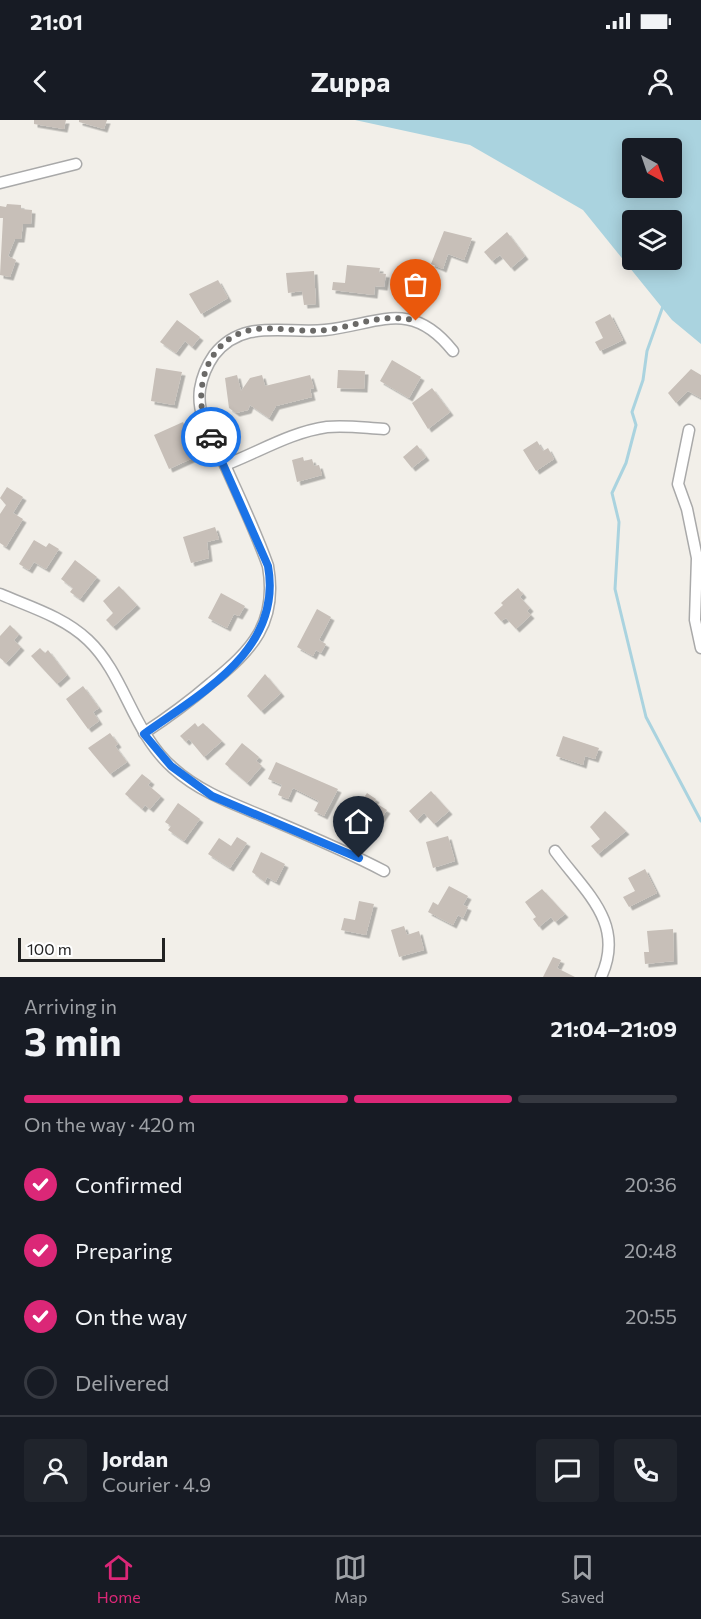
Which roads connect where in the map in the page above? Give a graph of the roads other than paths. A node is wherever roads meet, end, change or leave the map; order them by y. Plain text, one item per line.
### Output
1 (76, 165) dead end
2 (0, 183) edge
3 (453, 351) dead end
4 (384, 429) dead end
5 (689, 430) dead end
6 (225, 465) junction
7 (0, 594) edge
8 (701, 648) edge
9 (144, 734) junction
10 (555, 851) dead end
11 (384, 871) dead end
12 (601, 977) edge

1 - 2 street
3 - 6 street
4 - 6 street
5 - 8 street
6 - 9 street
7 - 9 street
9 - 11 street
10 - 12 street

